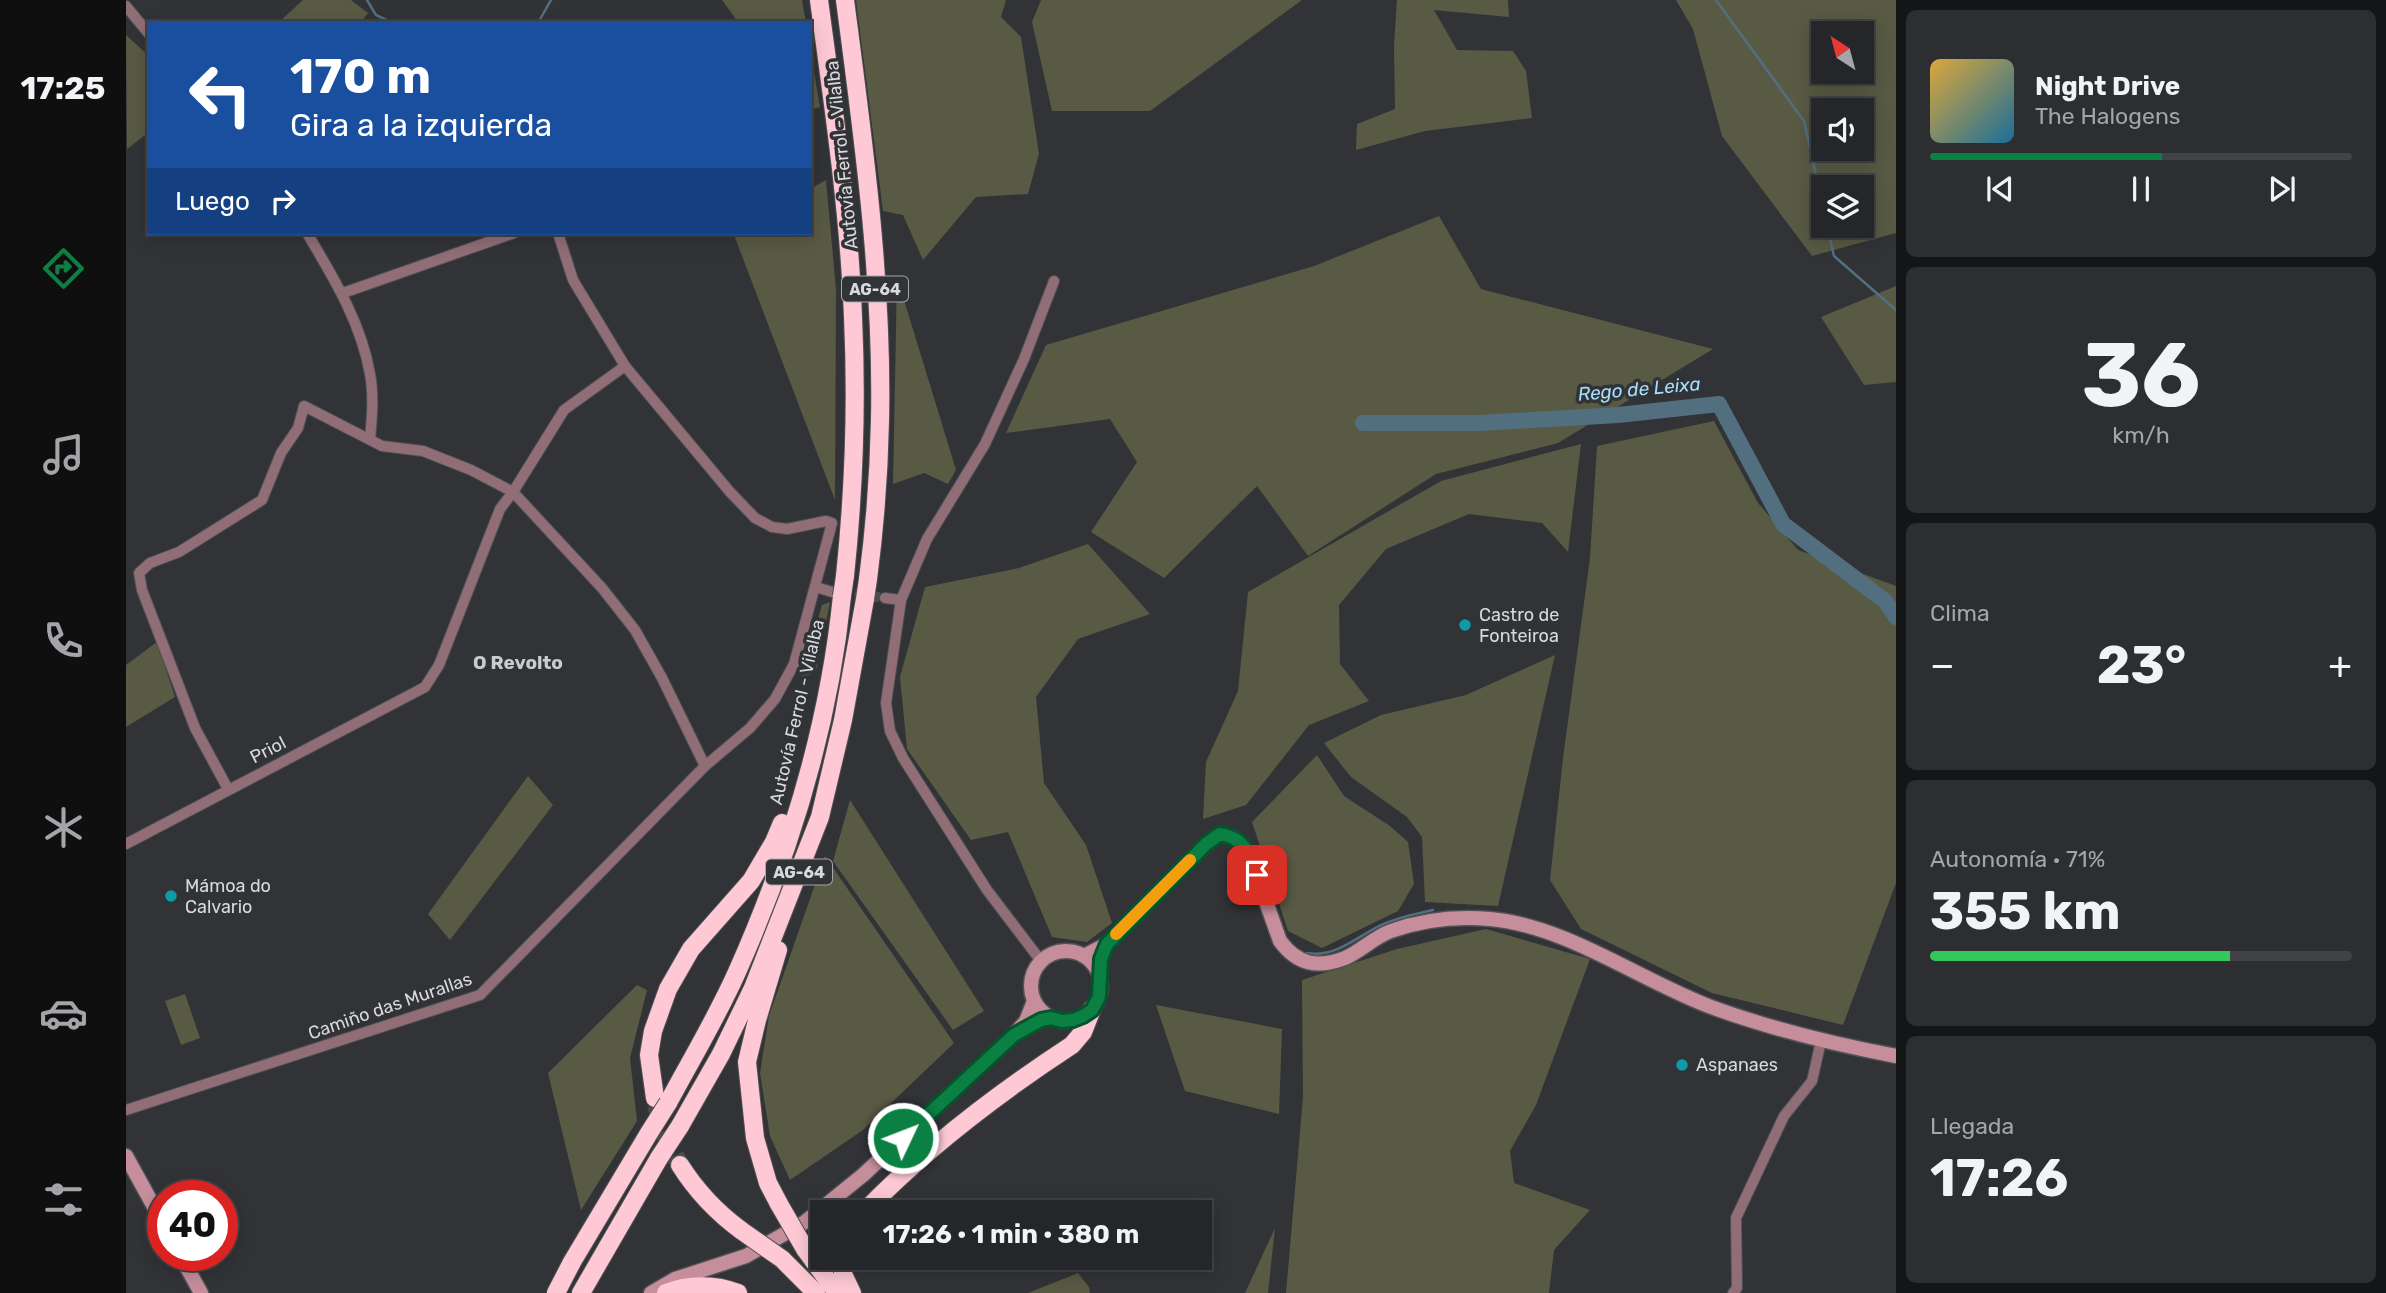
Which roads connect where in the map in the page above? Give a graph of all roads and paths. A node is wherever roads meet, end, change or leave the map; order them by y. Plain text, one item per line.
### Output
1 (818, 0) edge
2 (845, 0) edge
3 (126, 6) edge
4 (147, 32) edge
5 (308, 235) edge
6 (508, 235) edge
7 (559, 235) edge
8 (1054, 281) dead end
9 (343, 293) junction
10 (625, 366) junction
11 (370, 439) junction
12 (513, 492) junction
13 (816, 587) junction
14 (837, 594) junction
15 (885, 598) tunnel mouth
16 (901, 600) junction
17 (811, 763) junction
18 (705, 766) junction
19 (228, 789) junction
20 (126, 844) edge
21 (799, 873) junction
22 (1107, 944) junction
23 (1084, 956) junction
24 (1041, 961) junction
25 (1099, 974) junction
26 (1034, 1000) junction
27 (1092, 1010) junction
28 (1051, 1018) junction
29 (1014, 1035) junction
30 (1821, 1041) junction
31 (1896, 1056) edge
32 (661, 1101) junction
33 (126, 1110) edge
34 (126, 1156) edge
35 (680, 1165) tunnel mouth
36 (147, 1194) edge
37 (876, 1200) edge
38 (844, 1270) edge
39 (189, 1271) edge
40 (201, 1293) edge
41 (556, 1293) edge
42 (581, 1293) edge
43 (651, 1293) edge
44 (666, 1293) edge
45 (738, 1293) edge
46 (816, 1293) edge
47 (837, 1293) edge
48 (852, 1293) edge
49 (1733, 1293) edge

1 - 14 highway, Autovía Ferrol - Vilalba / AG-64, bridge
2 - 21 highway, Autovía Ferrol - Vilalba / AG-64, bridge
3 - 4 street
5 - 9 street
6 - 9 street
7 - 10 street
8 - 16 street
9 - 11 street
10 - 12 street
10 - 13 street, Camiño das Murallas
11 - 12 street
11 - 19 street
12 - 18 street
12 - 19 street, Priol
13 - 14 street
13 - 18 street, Camiño das Murallas
14 - 17 highway, Autovía Ferrol - Vilalba / AG-64
15 - 16 street
16 - 24 street
17 - 32 highway, Autovía Ferrol - Vilalba / AG-64
17 - 32 highway
18 - 33 street, Camiño das Murallas
19 - 20 street, Priol
21 - 42 highway, Autovía Ferrol - Vilalba / AG-64, bridge
21 - 47 highway, bridge
22 - 23 street
22 - 25 street
22 - 30 street
23 - 24 street
23 - 25 street
24 - 26 street
25 - 27 street
26 - 28 street
26 - 29 street
27 - 28 street
27 - 37 highway
28 - 29 street
29 - 43 street
30 - 31 street
30 - 49 street
32 - 41 highway, Autovía Ferrol - Vilalba / AG-64, bridge
34 - 36 street
35 - 46 highway, bridge
38 - 48 highway
39 - 40 street
44 - 45 highway

